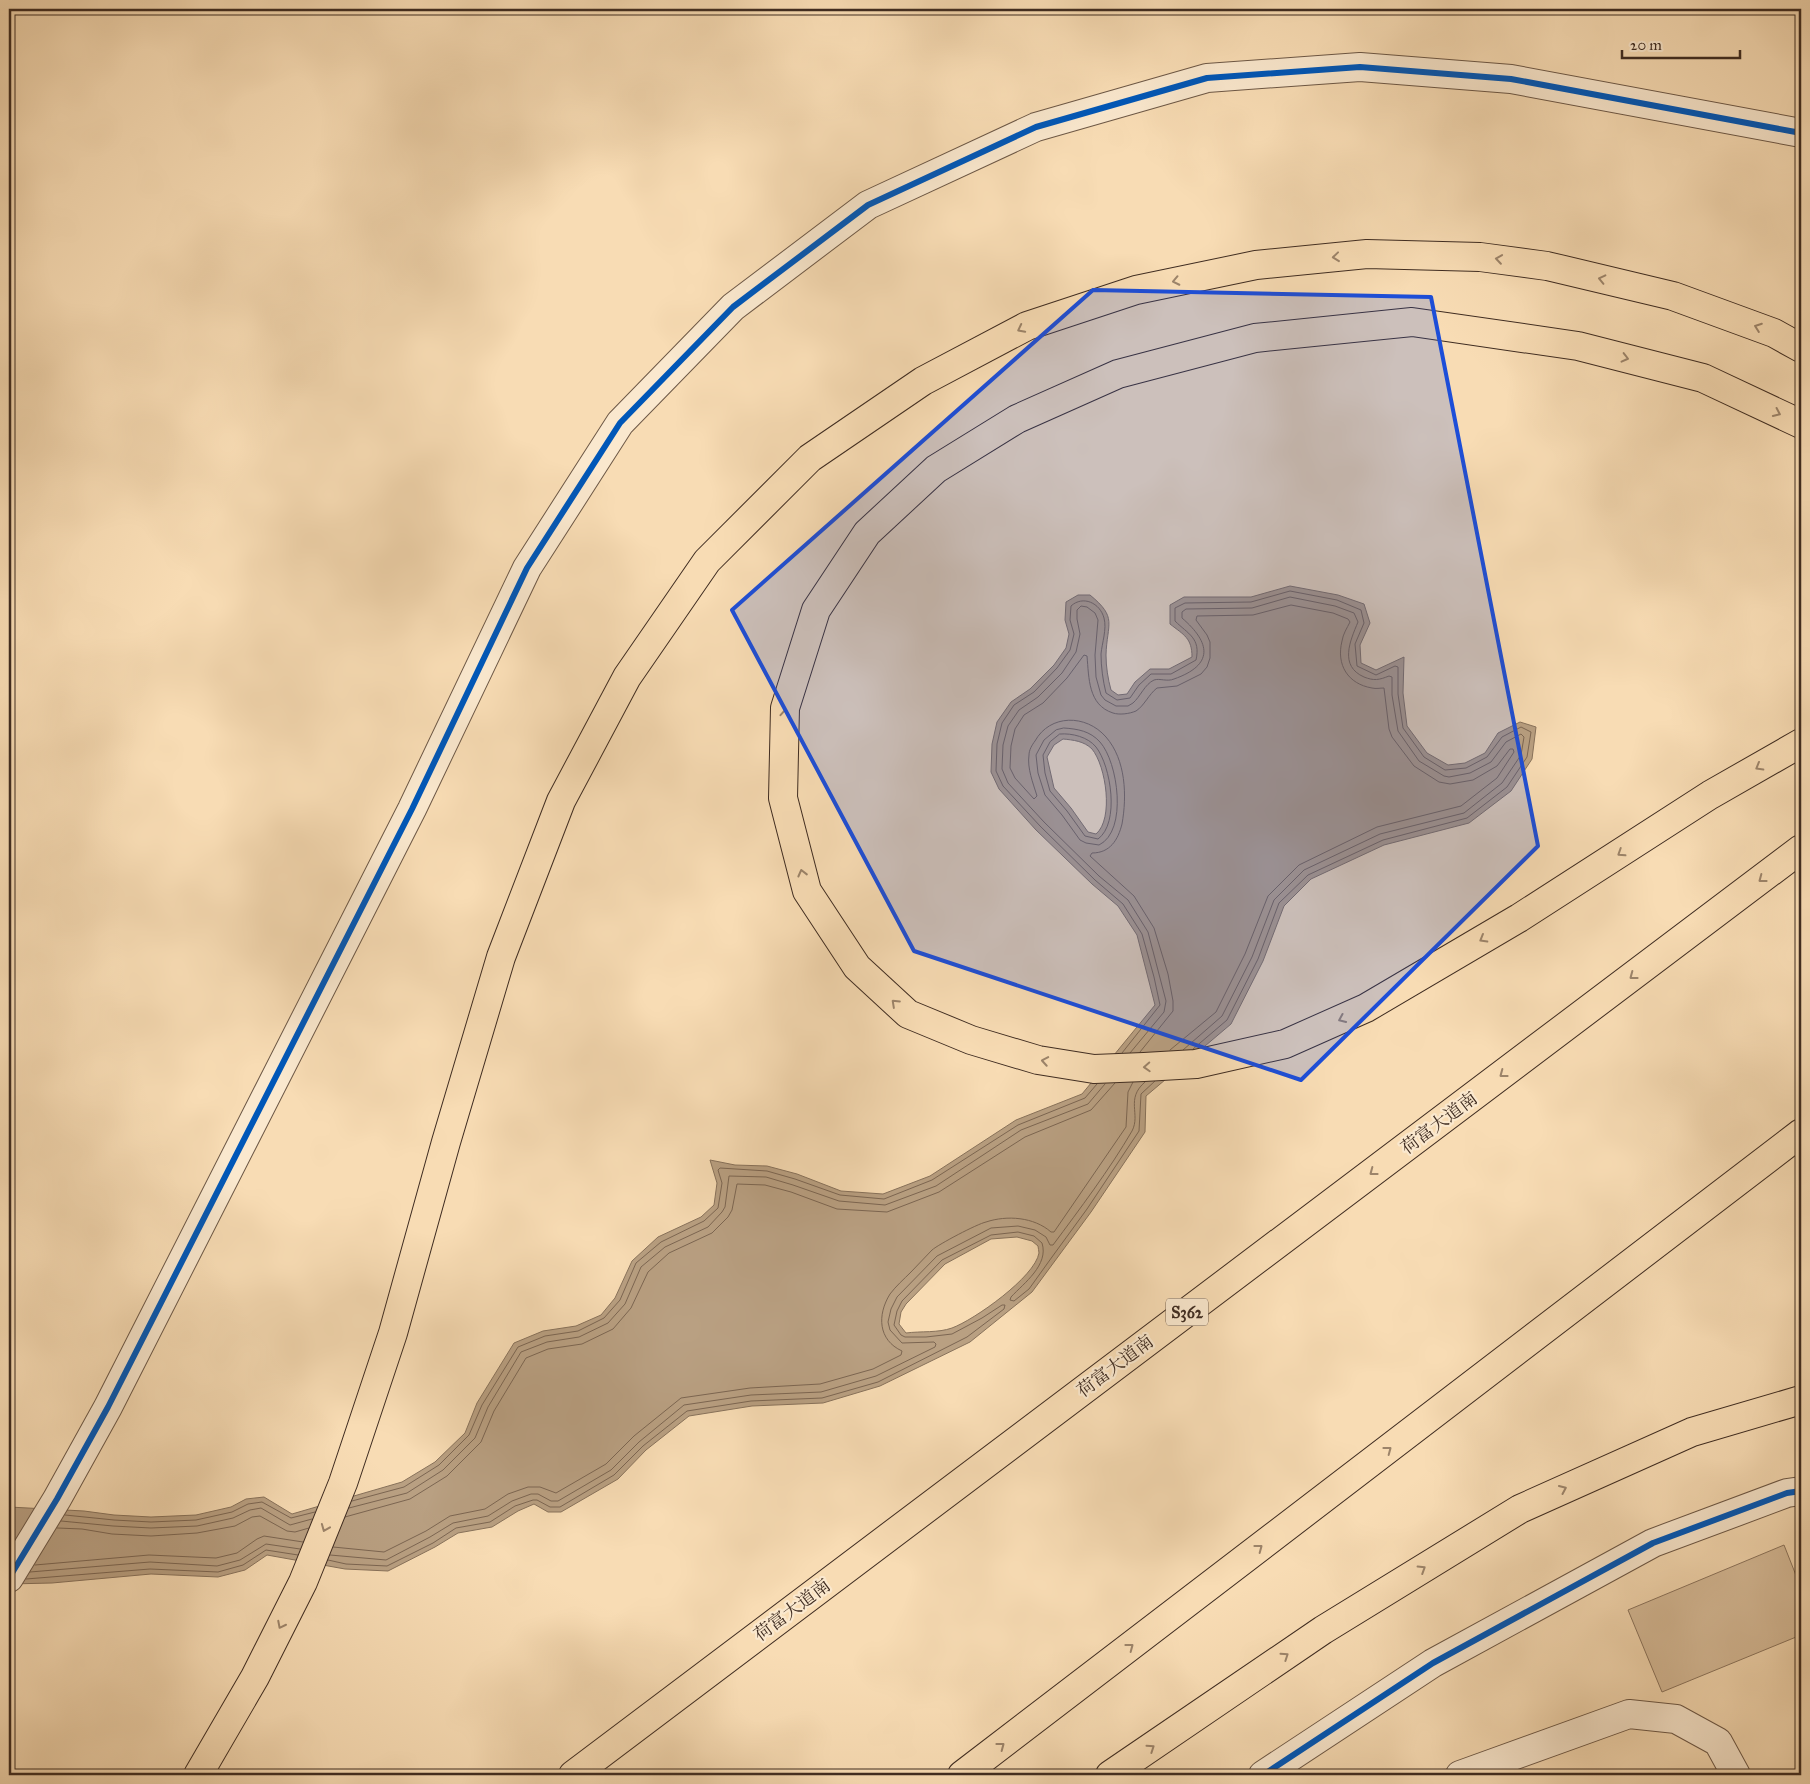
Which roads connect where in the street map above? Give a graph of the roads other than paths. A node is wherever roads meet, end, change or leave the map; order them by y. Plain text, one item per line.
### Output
1 (1801, 133) edge
2 (1801, 348) edge
3 (1801, 424) edge
4 (1801, 743) edge
5 (1801, 849) edge
6 (1801, 1134) edge
7 (1801, 1400) edge
8 (1801, 1491) edge
9 (9, 1578) edge
10 (198, 1775) edge
11 (573, 1775) edge
12 (962, 1775) edge
13 (1110, 1775) edge
14 (1263, 1775) edge
15 (1460, 1775) edge
16 (1736, 1775) edge

1 - 9 street
2 -> 10 main road
4 -> 3 main road
5 -> 11 main road, 荷富大道南 / S362
12 -> 6 main road
13 -> 7 main road
8 - 14 street
15 - 16 street

